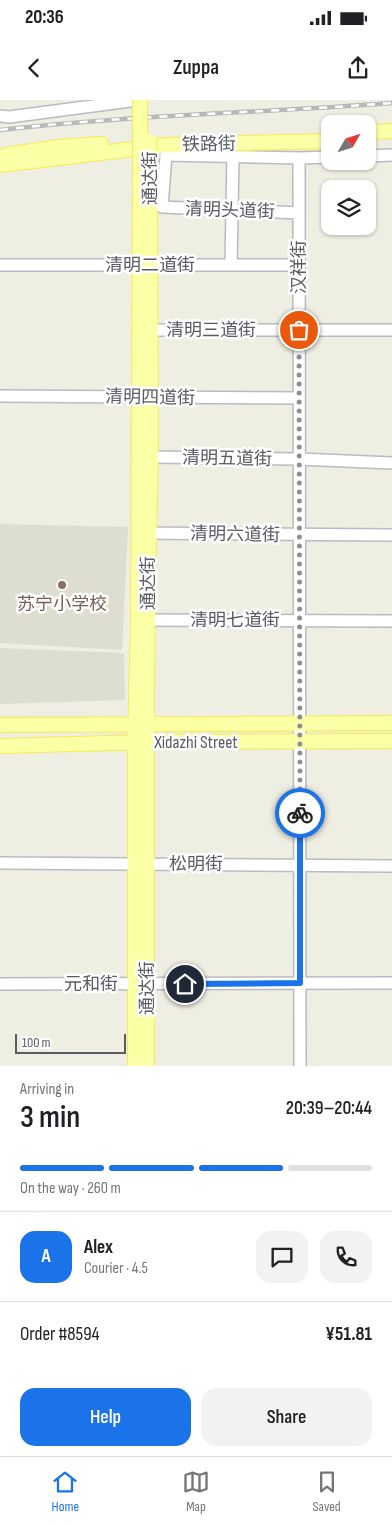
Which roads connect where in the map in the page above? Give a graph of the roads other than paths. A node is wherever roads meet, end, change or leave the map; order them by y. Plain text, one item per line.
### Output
1 (139, 100) edge
2 (149, 100) edge
3 (0, 116) edge
4 (392, 131) edge
5 (376, 132) edge
6 (321, 133) edge
7 (376, 140) edge
8 (392, 140) edge
9 (321, 141) edge
10 (392, 155) edge
11 (0, 156) edge
12 (233, 156) junction
13 (376, 156) edge
14 (321, 157) edge
15 (299, 158) junction
16 (0, 165) edge
17 (145, 175) junction
18 (232, 210) junction
19 (299, 212) junction
20 (0, 265) edge
21 (145, 265) junction
22 (232, 265) junction
23 (299, 265) junction
24 (150, 330) junction
25 (299, 330) junction
26 (392, 330) edge
27 (0, 396) edge
28 (145, 396) junction
29 (299, 398) junction
30 (151, 457) junction
31 (299, 459) junction
32 (392, 463) edge
33 (144, 533) junction
34 (299, 535) junction
35 (392, 535) edge
36 (143, 620) junction
37 (299, 620) junction
38 (392, 621) edge
39 (142, 723) junction
40 (392, 723) edge
41 (0, 724) edge
42 (299, 724) junction
43 (299, 741) junction
44 (392, 741) edge
45 (141, 742) junction
46 (0, 746) edge
47 (0, 863) edge
48 (142, 864) junction
49 (300, 865) junction
50 (392, 866) edge
51 (300, 983) junction
52 (392, 983) edge
53 (0, 984) edge
54 (142, 984) junction
55 (135, 1066) edge
56 (147, 1066) edge
57 (300, 1066) edge

1 - 3 street
1 - 17 main road, bridge
2 - 17 main road, 通达街, bridge
4 - 5 main road
6 - 11 main road, 铁路街
7 - 8 main road
9 - 16 main road, 铁路街
10 - 13 street
12 - 15 street
12 - 18 street
12 - 18 street, 清明头道街
14 - 15 street
15 - 19 street, 汉祥街
17 - 21 main road, 通达街
18 - 19 street, 清明头道街
18 - 22 street
19 - 23 street, 汉祥街
20 - 21 street, 清明二道街
21 - 22 street, 清明二道街
21 - 24 main road, 通达街
21 - 28 main road, 通达街
22 - 23 street, 清明二道街
23 - 25 street, 汉祥街
24 - 25 street, 清明三道街
24 - 28 main road, 通达街
25 - 26 street, 清明三道街
25 - 29 street, 汉祥街
27 - 28 street, 清明四道街
28 - 29 street, 清明四道街
28 - 30 main road, 通达街
28 - 33 main road, 通达街
29 - 31 street, 汉祥街
30 - 31 street, 清明五道街
30 - 33 main road, 通达街
31 - 32 street, 清明五道街
31 - 34 street, 汉祥街
33 - 34 street, 清明六道街
33 - 36 main road, 通达街
34 - 35 street, 清明六道街
34 - 37 street, 汉祥街
36 - 37 street, 清明七道街
36 - 39 main road, 通达街
37 - 38 street, 清明七道街
37 - 42 street, 汉祥街
39 - 41 main road, Xidazhi Street
39 - 42 main road, Xidazhi Street
39 - 45 main road, 通达街
40 - 42 main road, Xidazhi Street
42 - 43 street, 汉祥街
43 - 44 main road, Xidazhi Street
43 - 45 main road, Xidazhi Street
43 - 49 street, 汉祥街
45 - 46 main road, Xidazhi Street
45 - 48 main road, 通达街
47 - 48 street, 松明街
48 - 49 street, 松明街
48 - 54 main road, 通达街
49 - 50 street, 松明街
49 - 51 street, 汉祥街
51 - 52 street, 元和街
51 - 54 street, 元和街
51 - 57 street, 汉祥街
53 - 54 street, 元和街
54 - 55 main road, 通达街
54 - 56 main road, 通达街

